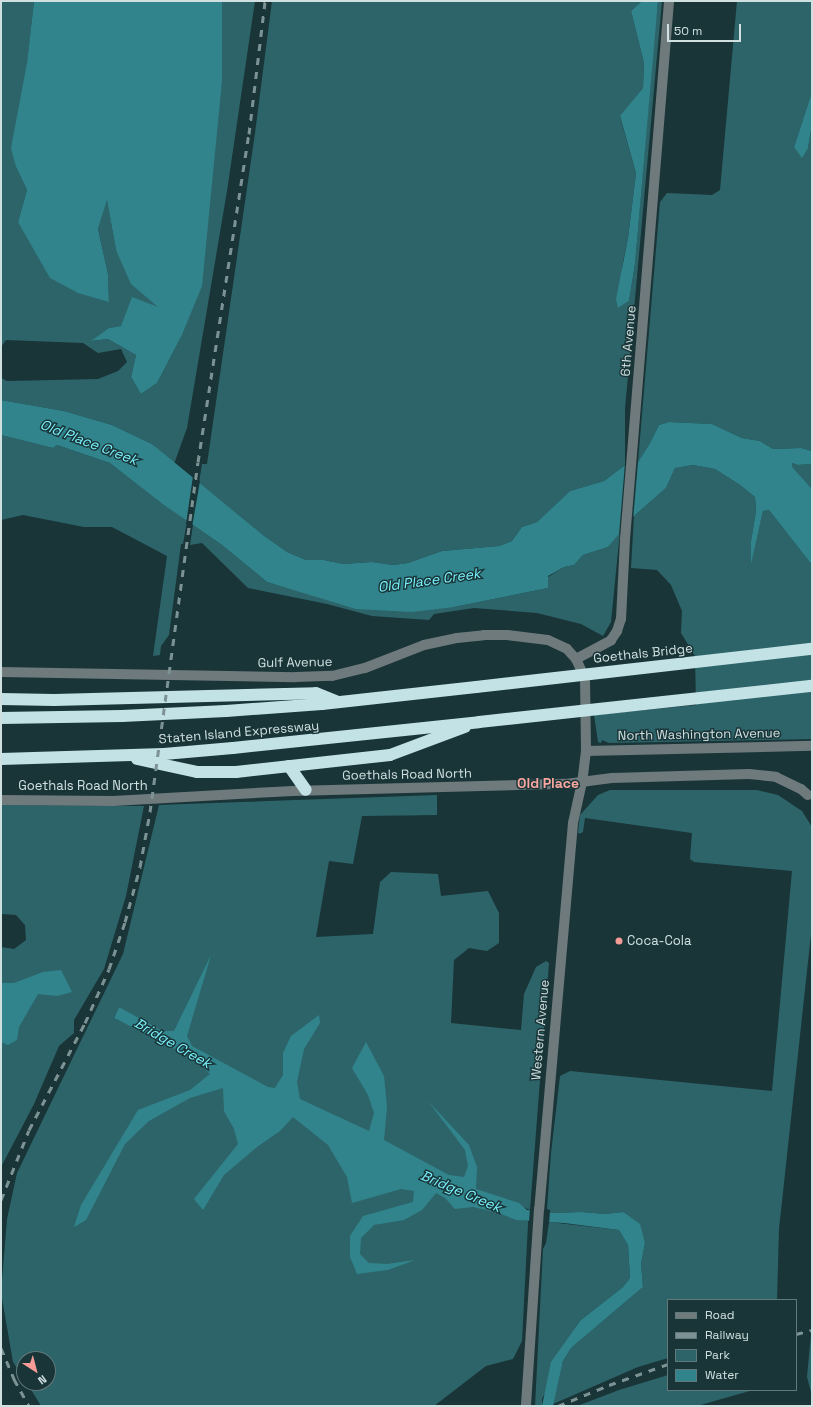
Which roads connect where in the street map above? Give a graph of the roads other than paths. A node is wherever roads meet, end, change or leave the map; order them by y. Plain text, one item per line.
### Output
1 (669, 1) edge
2 (812, 649) edge
3 (576, 659) junction
4 (1, 672) edge
5 (476, 686) joint
6 (812, 686) edge
7 (1, 699) edge
8 (337, 702) junction
9 (1, 718) edge
10 (479, 722) junction
11 (812, 746) edge
12 (586, 752) junction
13 (122, 755) junction
14 (1, 759) edge
15 (289, 766) junction
16 (582, 782) junction
17 (306, 790) junction
18 (808, 795) dead end
19 (1, 800) edge
20 (526, 1406) edge

1 - 3 street, 6th Avenue
2 - 5 highway, Goethals Bridge, bridge
3 - 4 street, Gulf Avenue
3 - 12 street, Western Avenue
5 - 8 highway, Staten Island Expressway
6 - 10 highway, bridge
7 - 8 highway
8 - 9 highway, Staten Island Expressway
10 - 13 highway, Staten Island Expressway
10 - 15 highway
11 - 12 street, North Washington Avenue
12 - 16 street, Western Avenue
13 - 14 highway, Staten Island Expressway
13 - 15 highway
15 - 17 highway
16 - 17 street, Goethals Road North
16 - 18 street, Goethals Road North
16 - 20 street, Western Avenue
17 - 19 street, Goethals Road North

